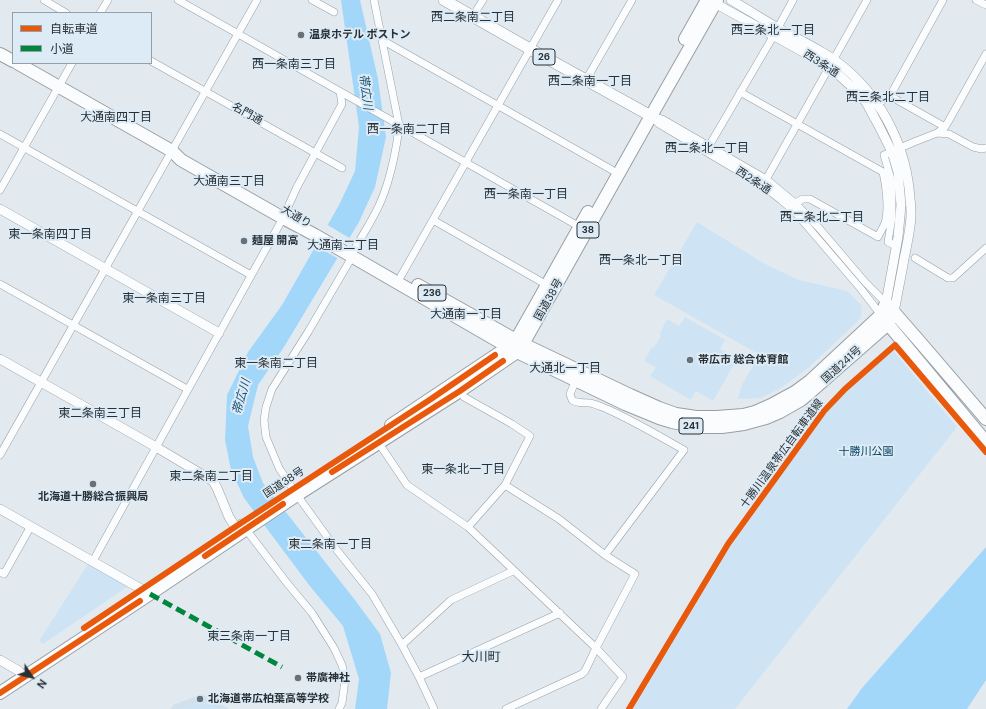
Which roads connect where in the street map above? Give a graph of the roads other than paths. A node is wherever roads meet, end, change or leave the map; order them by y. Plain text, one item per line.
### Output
1 (44, 0) edge
2 (108, 0) edge
3 (178, 0) edge
4 (257, 0) edge
5 (312, 0) edge
6 (374, 0) edge
7 (444, 0) edge
8 (483, 0) edge
9 (558, 0) edge
10 (632, 0) edge
11 (731, 0) edge
12 (793, 0) edge
13 (867, 0) edge
14 (943, 0) edge
15 (976, 0) edge
16 (712, 1) edge
17 (986, 5) edge
18 (64, 12) edge
19 (101, 12) edge
20 (334, 12) dead end
21 (473, 16) junction
22 (776, 32) junction
23 (238, 34) junction
24 (382, 40) junction
25 (530, 49) junction
26 (0, 54) edge
27 (986, 54) edge
28 (12, 60) edge
29 (152, 62) edge
30 (18, 64) edge
31 (71, 64) edge
32 (831, 64) junction
33 (586, 80) junction
34 (58, 87) junction
35 (205, 91) junction
36 (340, 92) junction
37 (740, 92) junction
38 (890, 96) junction
39 (877, 104) junction
40 (498, 105) junction
41 (647, 114) junction
42 (797, 124) junction
43 (399, 125) junction
44 (945, 127) junction
45 (937, 133) junction
46 (0, 134) edge
47 (709, 146) junction
48 (24, 147) junction
49 (896, 150) junction
50 (985, 150) edge
51 (172, 151) junction
52 (315, 153) junction
53 (465, 162) junction
54 (342, 168) dead end
55 (612, 170) junction
56 (764, 182) junction
57 (0, 190) edge
58 (796, 203) junction
59 (0, 208) edge
60 (137, 212) junction
61 (285, 215) junction
62 (433, 220) junction
63 (580, 227) junction
64 (986, 248) edge
65 (349, 251) junction
66 (915, 258) dead end
67 (106, 268) junction
68 (251, 275) junction
69 (401, 276) junction
70 (0, 284) edge
71 (547, 285) junction
72 (886, 303) junction
73 (894, 313) junction
74 (884, 320) junction
75 (73, 325) junction
76 (219, 333) junction
77 (516, 346) junction
78 (0, 360) edge
79 (576, 380) junction
80 (41, 382) junction
81 (187, 390) junction
82 (460, 391) junction
83 (986, 419) edge
84 (378, 442) junction
85 (986, 442) edge
86 (156, 447) junction
87 (0, 455) edge
88 (505, 485) junction
89 (292, 494) junction
90 (0, 509) edge
91 (31, 526) junction
92 (468, 527) junction
93 (240, 528) junction
94 (605, 555) junction
95 (93, 561) junction
96 (513, 571) junction
97 (0, 572) edge
98 (146, 592) junction
99 (560, 614) junction
100 (402, 645) junction
101 (596, 648) junction
102 (0, 660) edge
103 (21, 675) junction
104 (419, 677) junction
105 (0, 684) edge
106 (0, 693) edge
107 (339, 709) edge
108 (434, 709) edge
109 (506, 709) edge
110 (601, 709) edge

1 - 18 street
2 - 19 street
3 - 23 street
4 - 23 street
5 - 20 street
6 - 24 street
7 - 21 main road, 26
8 - 21 street
9 - 25 street
10 - 33 street
11 - 22 street, 西3条通
12 - 22 street
13 - 32 street
14 - 38 street
15 - 17 street
16 - 22 street, 西3条通
16 - 41 highway, 国道38号 / 38
21 - 25 main road, 26
22 - 32 street, 西3条通
22 - 37 street
23 - 35 street
23 - 36 street
24 - 40 street
24 - 43 street
25 - 33 main road, 26
25 - 40 street
26 - 28 highway
27 - 44 street
29 - 35 street, 名門通
30 - 34 highway, 大通り / 236
31 - 34 street
32 - 39 street, 西3条通
32 - 42 street
32 - 49 street, 西3条通
33 - 41 main road, 26
34 - 48 street
34 - 51 highway, 大通り / 236
35 - 51 street
35 - 52 street, 名門通
36 - 43 street
36 - 52 street
37 - 42 street
37 - 47 street
38 - 39 street
38 - 44 street
39 - 49 street, 西3条通
40 - 53 street
40 - 55 street
41 - 47 street, 西2条通
41 - 55 highway, 国道38号 / 38
41 - 56 street, 西2条通
41 - 77 highway, 国道38号 / 38
42 - 56 street
42 - 58 street
43 - 53 street
43 - 65 street
44 - 45 street
45 - 49 street
45 - 50 street
46 - 48 street
47 - 56 street, 西2条通
48 - 57 street
48 - 60 street
49 - 72 street, 西3条通
49 - 73 street, 西3条通
51 - 60 street
51 - 61 highway, 大通り / 236
52 - 54 street, 名門通
52 - 61 street
53 - 62 street
53 - 63 street
55 - 63 highway, 国道38号 / 38
56 - 58 street, 西2条通
56 - 74 street, 西2条通
58 - 72 street, 西2条通
59 - 67 street
60 - 67 street
60 - 68 street
61 - 65 highway, 大通り / 236
61 - 68 street
62 - 69 street
62 - 71 street
63 - 71 highway, 国道38号 / 38
64 - 66 street
65 - 69 highway, 大通り / 236
65 - 77 highway, 大通り / 236
65 - 89 street
67 - 75 street
67 - 76 street
68 - 76 street
69 - 77 highway, 大通り / 236
70 - 75 street
71 - 77 highway, 国道38号 / 38
72 - 73 highway
72 - 74 highway, 国道241号 / 241
73 - 74 highway
73 - 83 highway
74 - 77 highway, 国道241号 / 241
74 - 79 highway, 国道241号 / 241
74 - 85 highway
75 - 80 street
75 - 81 street
76 - 81 street
77 - 79 highway, 国道241号 / 241
77 - 82 highway, 国道38号 / 38
77 - 89 highway, 国道38号 / 38
78 - 80 street
79 - 94 street
80 - 86 street
80 - 87 street
81 - 86 street
82 - 84 highway, 国道38号 / 38
82 - 88 street
84 - 89 highway, 国道38号 / 38
84 - 92 street
86 - 93 street
86 - 95 street
88 - 92 street
88 - 94 street
89 - 93 highway, 国道38号 / 38
89 - 100 street
90 - 91 street
91 - 95 street
91 - 97 street
92 - 96 street
93 - 98 highway, 国道38号 / 38
93 - 107 street
94 - 101 street
95 - 98 street
96 - 99 street
96 - 100 street
98 - 103 highway, 国道38号 / 38
99 - 101 street
99 - 104 street
100 - 104 street
101 - 109 street
101 - 110 street
102 - 103 street
103 - 105 highway, 国道38号 / 38
103 - 106 highway, 国道38号 / 38
104 - 108 street

